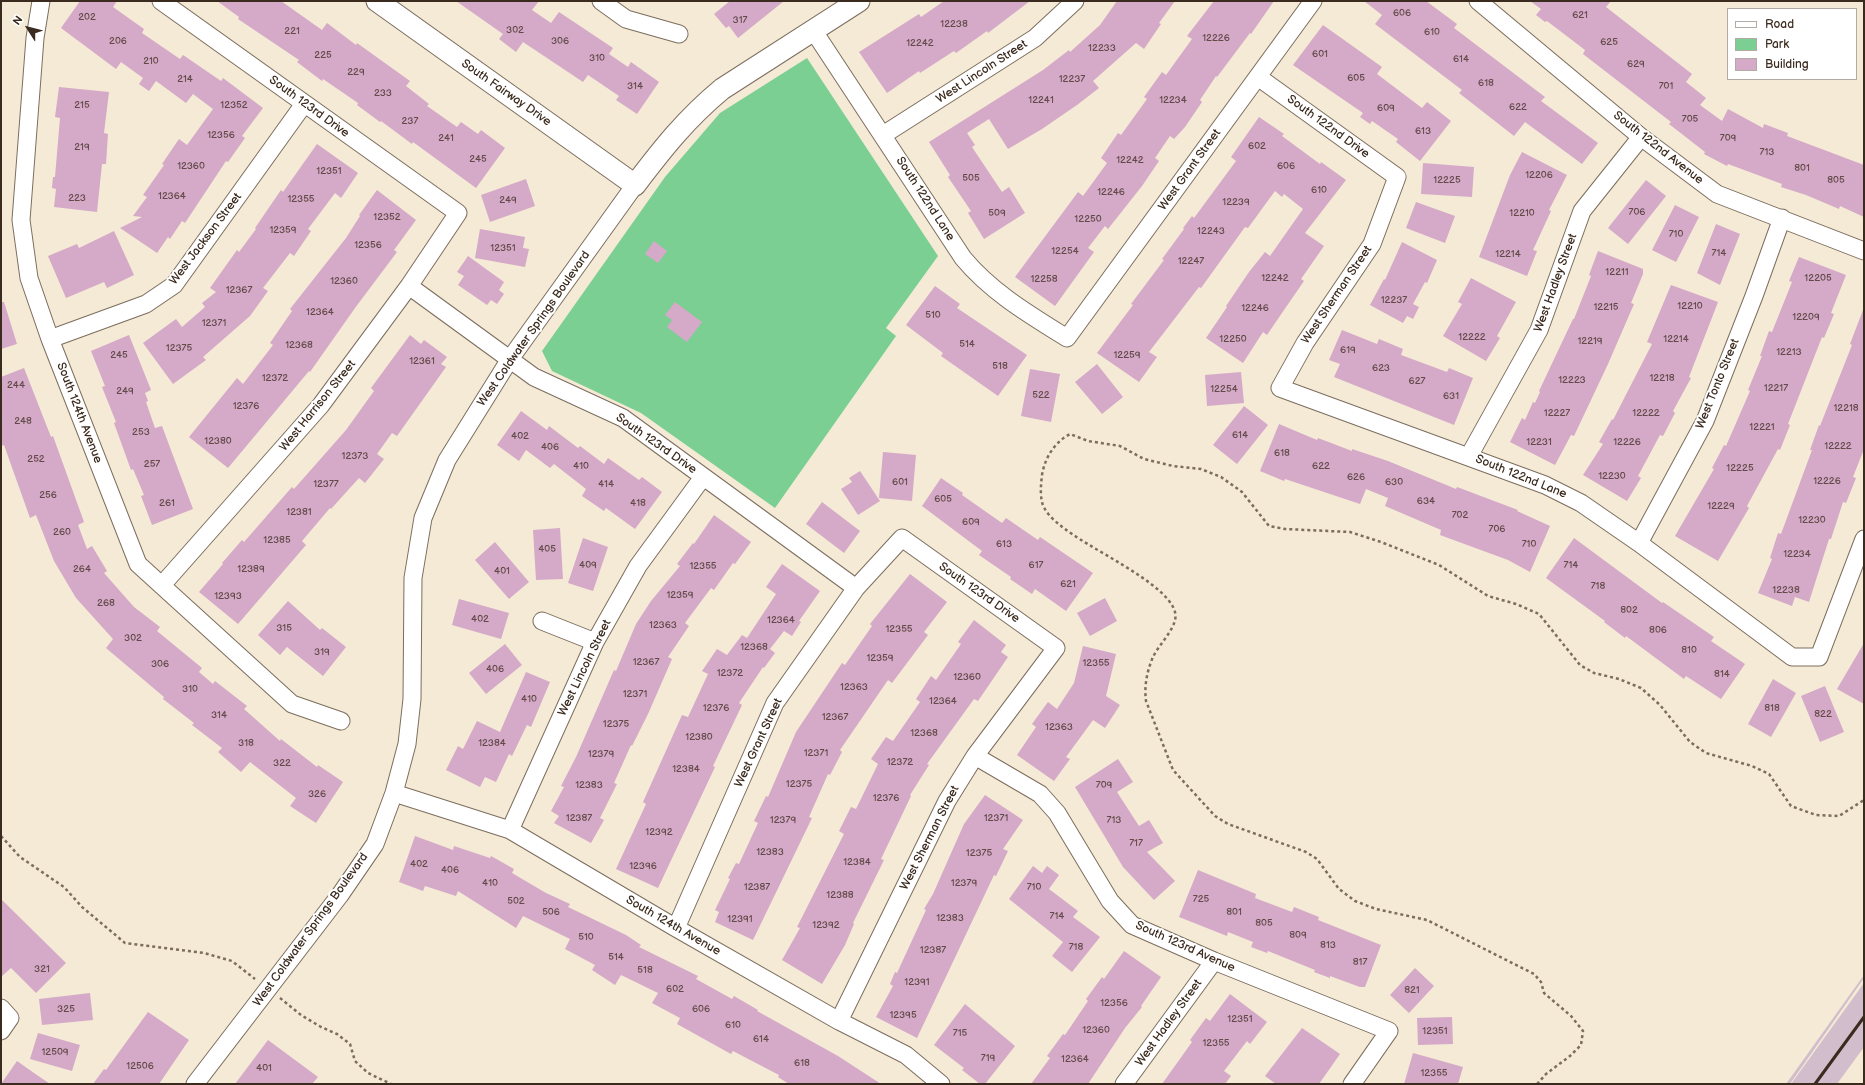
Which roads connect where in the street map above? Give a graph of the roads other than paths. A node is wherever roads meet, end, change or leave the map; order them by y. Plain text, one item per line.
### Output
1 (41, 1) edge
2 (161, 1) edge
3 (376, 1) edge
4 (601, 1) edge
5 (859, 1) edge
6 (1075, 1) edge
7 (1313, 1) edge
8 (1478, 1) edge
9 (813, 30) junction
10 (679, 34) dead end
11 (1258, 77) junction
12 (304, 104) junction
13 (883, 135) junction
14 (1641, 137) junction
15 (1398, 177) joint
16 (635, 185) junction
17 (458, 213) joint
18 (1782, 218) junction
19 (1864, 251) edge
20 (409, 286) junction
21 (1067, 338) joint
22 (50, 339) junction
23 (510, 359) junction
24 (1280, 388) joint
25 (1469, 456) junction
26 (703, 476) junction
27 (902, 538) joint
28 (1864, 539) edge
29 (1639, 543) junction
30 (162, 585) junction
31 (856, 588) junction
32 (542, 621) dead end
33 (595, 642) junction
34 (1056, 648) joint
35 (341, 721) dead end
36 (975, 756) junction
37 (394, 793) junction
38 (510, 830) junction
39 (676, 928) junction
40 (1214, 961) junction
41 (839, 1021) junction
42 (196, 1084) edge
43 (941, 1084) edge
44 (1124, 1084) edge
45 (1352, 1084) edge

1 - 22 street, South 124th Avenue
2 - 12 street, South 123rd Drive
3 - 16 street, South Fairway Drive
4 - 10 street
5 - 9 street, West Coldwater Springs Boulevard
6 - 13 street, West Lincoln Street
7 - 11 street, West Grant Street
8 - 14 street, South 122nd Avenue
9 - 13 street, South 122nd Lane
9 - 16 street, West Coldwater Springs Boulevard
11 - 15 street, South 122nd Drive
11 - 21 street, West Grant Street
12 - 17 street, South 123rd Drive
12 - 22 street, West Jackson Street
13 - 21 street, South 122nd Lane
14 - 18 street, South 122nd Avenue
14 - 25 street, West Hadley Street
15 - 24 street, West Sherman Street
16 - 23 street, West Coldwater Springs Boulevard
17 - 20 street, West Harrison Street
18 - 19 street, South 122nd Avenue
18 - 29 street, West Tonto Street
20 - 23 street, South 123rd Drive
20 - 30 street, West Harrison Street
22 - 30 street, South 124th Avenue
23 - 26 street, South 123rd Drive
23 - 37 street, West Coldwater Springs Boulevard
24 - 25 street, South 122nd Lane
25 - 29 street, South 122nd Lane
26 - 31 street, South 123rd Drive
26 - 33 street, West Lincoln Street
27 - 31 street, West Grant Street
27 - 34 street, South 123rd Drive
28 - 29 street, South 122nd Lane
30 - 35 street, South 124th Avenue
31 - 39 street, West Grant Street
32 - 33 street
33 - 38 street, West Lincoln Street
34 - 36 street, West Sherman Street
36 - 40 street, South 123rd Avenue
36 - 41 street, West Sherman Street
37 - 38 street, South 124th Avenue
37 - 42 street, West Coldwater Springs Boulevard
38 - 39 street, South 124th Avenue
39 - 41 street, South 124th Avenue
40 - 44 street, West Hadley Street
40 - 45 street, South 123rd Avenue
41 - 43 street, South 124th Avenue

